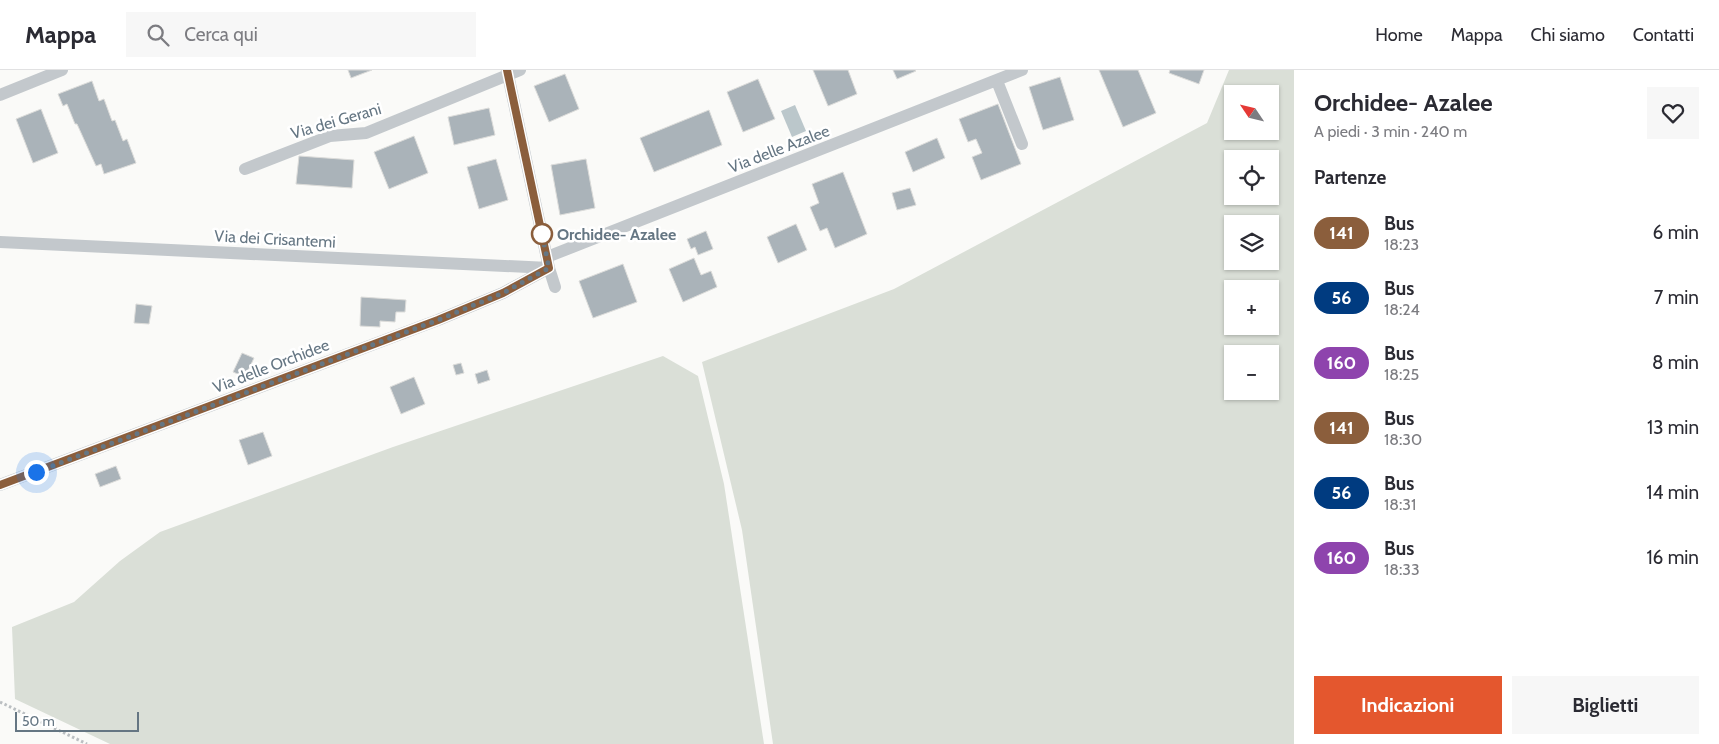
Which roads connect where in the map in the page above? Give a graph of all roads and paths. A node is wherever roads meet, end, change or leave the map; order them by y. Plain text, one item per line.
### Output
1 (62, 70) edge
2 (520, 70) edge
3 (1022, 70) edge
4 (507, 72) edge
5 (997, 81) junction
6 (0, 95) edge
7 (1022, 144) dead end
8 (245, 168) dead end
9 (0, 242) edge
10 (548, 263) junction
11 (555, 287) dead end
12 (0, 485) edge
13 (0, 702) edge
14 (87, 744) edge

1 - 6 street
2 - 4 street, Via dei Gerani
3 - 5 street, Via delle Azalee
4 - 8 street, Via dei Gerani
4 - 10 street
5 - 7 street
5 - 10 street, Via delle Azalee
9 - 10 street, Via dei Crisantemi
10 - 11 street
10 - 12 street, Via delle Orchidee
13 - 14 path

